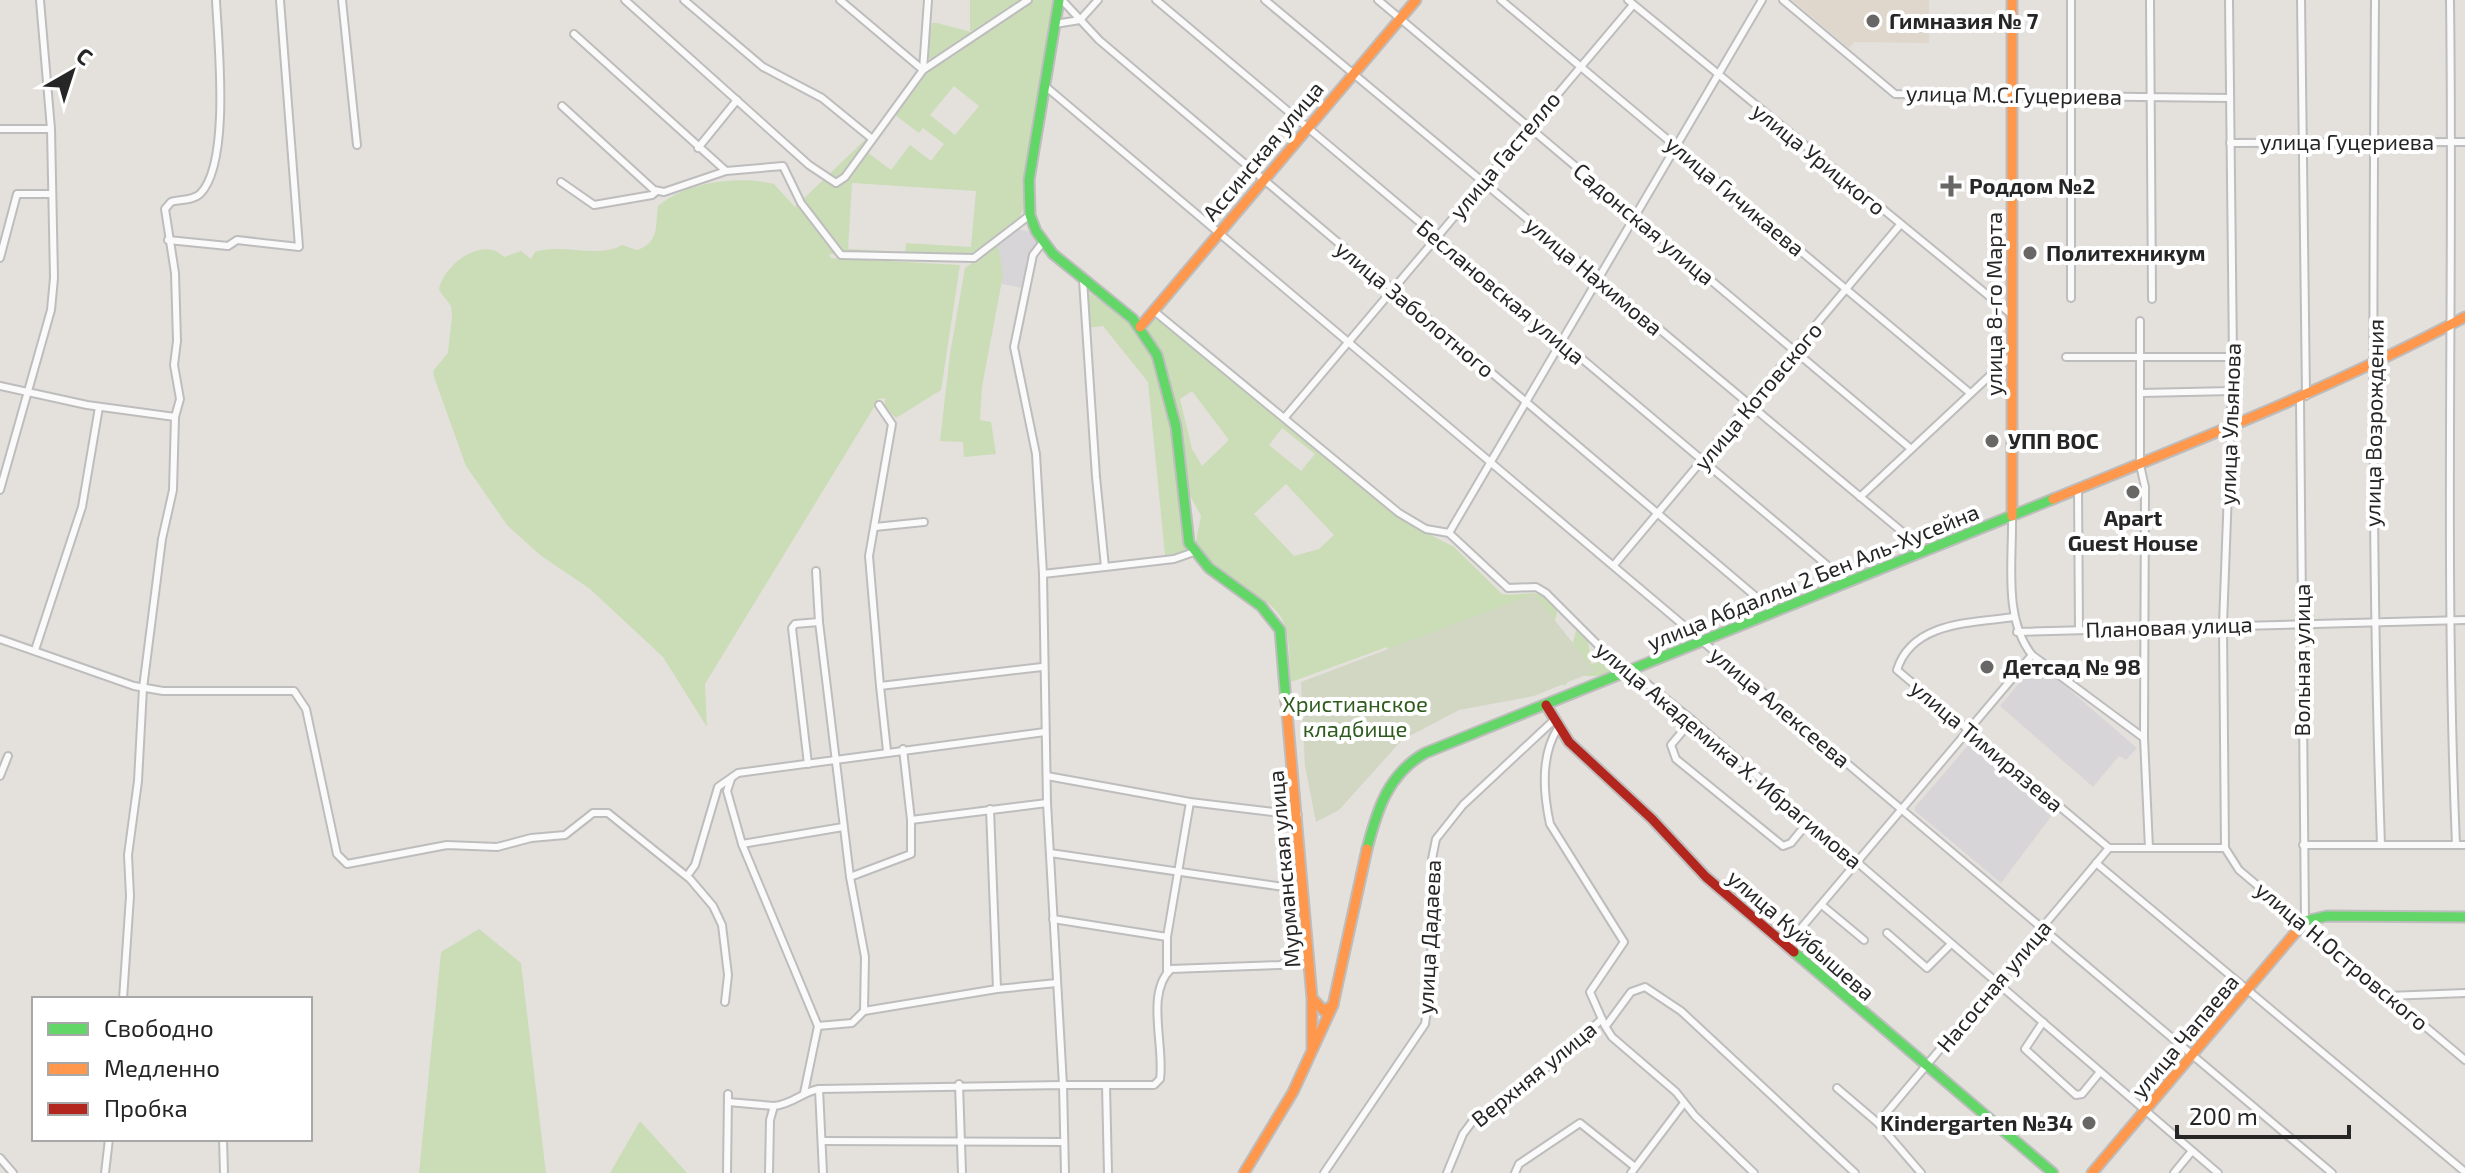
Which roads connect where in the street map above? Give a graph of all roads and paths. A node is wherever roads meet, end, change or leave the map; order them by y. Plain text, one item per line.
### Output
1 (40, 0) edge
2 (216, 0) edge
3 (280, 0) edge
4 (342, 0) edge
5 (625, 0) edge
6 (684, 0) edge
7 (840, 0) edge
8 (928, 0) edge
9 (1028, 0) edge
10 (1060, 0) edge
11 (1098, 0) edge
12 (1156, 0) edge
13 (1265, 0) edge
14 (1378, 0) edge
15 (1416, 0) edge
16 (1501, 0) edge
17 (1762, 0) edge
18 (1783, 0) edge
19 (2012, 0) edge
20 (2071, 0) edge
21 (2150, 0) edge
22 (2229, 0) edge
23 (2301, 0) edge
24 (2375, 0) edge
25 (2450, 0) edge
26 (1631, 2) edge
27 (1399, 18) junction
28 (1080, 20) junction
29 (1055, 24) junction
30 (574, 34) dead end
31 (1580, 66) junction
32 (923, 70) junction
33 (1352, 74) junction
34 (1717, 76) junction
35 (1045, 86) junction
36 (2012, 95) junction
37 (2073, 96) junction
38 (2150, 98) junction
39 (2230, 98) junction
40 (737, 100) junction
41 (562, 106) dead end
42 (1306, 127) junction
43 (1529, 128) junction
44 (0, 129) edge
45 (51, 129) junction
46 (871, 138) junction
47 (2374, 141) junction
48 (2452, 142) junction
49 (2465, 142) edge
50 (2230, 143) junction
51 (2303, 143) junction
52 (357, 145) dead end
53 (1674, 145) junction
54 (698, 148) junction
55 (726, 171) junction
56 (1262, 179) junction
57 (561, 182) dead end
58 (1484, 183) junction
59 (657, 191) junction
60 (52, 194) junction
61 (1635, 214) junction
62 (1030, 215) junction
63 (1899, 226) junction
64 (1219, 231) junction
65 (1435, 237) junction
66 (168, 240) junction
67 (1043, 242) junction
68 (0, 258) edge
69 (1083, 280) junction
70 (1598, 281) junction
71 (1392, 289) junction
72 (1847, 290) junction
73 (2071, 298) dead end
74 (2152, 299) dead end
75 (1154, 311) junction
76 (2012, 315) junction
77 (2465, 317) edge
78 (2140, 321) dead end
79 (2453, 323) junction
80 (1140, 327) junction
81 (1349, 339) junction
82 (1560, 343) junction
83 (1794, 353) junction
84 (2012, 355) junction
85 (2066, 357) dead end
86 (2233, 357) junction
87 (2140, 358) junction
88 (2375, 365) junction
89 (0, 386) edge
90 (2232, 391) junction
91 (1970, 393) junction
92 (2141, 393) junction
93 (25, 394) junction
94 (2303, 398) junction
95 (1527, 402) junction
96 (879, 405) dead end
97 (99, 407) junction
98 (1749, 407) junction
99 (1286, 416) junction
100 (175, 417) junction
101 (2231, 427) junction
102 (1910, 448) junction
103 (1491, 461) junction
104 (1702, 462) junction
105 (2140, 465) junction
106 (0, 490) edge
107 (2078, 490) junction
108 (1860, 497) junction
109 (1658, 514) junction
110 (2012, 516) junction
111 (924, 522) dead end
112 (875, 527) junction
113 (1449, 533) junction
114 (1924, 550) junction
115 (1194, 552) junction
116 (1614, 565) junction
117 (1105, 567) junction
118 (816, 571) dead end
119 (1043, 574) junction
120 (1847, 582) junction
121 (1774, 612) junction
122 (2014, 617) junction
123 (2450, 620) junction
124 (2465, 620) edge
125 (819, 622) junction
126 (2373, 623) junction
127 (2301, 624) junction
128 (2223, 625) junction
129 (2143, 627) junction
130 (2079, 629) junction
131 (2017, 632) junction
132 (0, 639) edge
133 (1702, 641) junction
134 (35, 650) junction
135 (2032, 655) junction
136 (1042, 667) junction
137 (1630, 670) junction
138 (880, 686) junction
139 (143, 688) junction
140 (1546, 705) junction
141 (1692, 720) junction
142 (1556, 724) junction
143 (1045, 732) junction
144 (1970, 732) junction
145 (2144, 738) junction
146 (903, 749) junction
147 (887, 751) junction
148 (8, 756) dead end
149 (836, 759) junction
150 (808, 764) junction
151 (0, 776) edge
152 (1047, 776) junction
153 (731, 779) junction
154 (1190, 802) junction
155 (1047, 803) junction
156 (990, 809) junction
157 (1902, 811) junction
158 (1298, 815) junction
159 (911, 820) junction
160 (1809, 821) junction
161 (843, 827) junction
162 (742, 844) junction
163 (2303, 845) junction
164 (2381, 845) junction
165 (2456, 845) junction
166 (2465, 845) edge
167 (2109, 848) junction
168 (2149, 848) junction
169 (2225, 848) junction
170 (1050, 853) junction
171 (2096, 863) junction
172 (1858, 864) junction
173 (1179, 873) junction
174 (687, 876) junction
175 (850, 877) junction
176 (1304, 891) junction
177 (1823, 906) junction
178 (2465, 917) edge
179 (1053, 919) junction
180 (2304, 923) junction
181 (2042, 929) junction
182 (1887, 933) dead end
183 (1167, 937) junction
184 (1864, 940) dead end
185 (1951, 944) junction
186 (1786, 946) junction
187 (1309, 954) junction
188 (1167, 971) junction
189 (1057, 983) junction
190 (1998, 984) junction
191 (997, 989) junction
192 (2247, 990) junction
193 (2465, 993) edge
194 (2388, 996) junction
195 (123, 997) edge
196 (1312, 998) junction
197 (725, 1002) dead end
198 (1333, 1005) junction
199 (864, 1011) junction
200 (1604, 1022) junction
201 (2043, 1022) junction
202 (818, 1026) junction
203 (2191, 1055) junction
204 (2465, 1060) edge
205 (1309, 1061) junction
206 (1926, 1066) junction
207 (2100, 1072) junction
208 (959, 1084) junction
209 (1063, 1085) junction
210 (1106, 1085) junction
211 (1837, 1088) dead end
212 (819, 1089) junction
213 (804, 1093) junction
214 (728, 1094) dead end
215 (728, 1102) junction
216 (1684, 1103) junction
217 (774, 1106) junction
218 (2147, 1110) junction
219 (1878, 1123) junction
220 (109, 1141) edge
221 (223, 1141) edge
222 (823, 1141) junction
223 (961, 1141) junction
224 (1064, 1142) junction
225 (2192, 1151) junction
226 (0, 1158) edge
227 (1633, 1170) edge
228 (2464, 1172) edge
229 (13, 1173) edge
230 (105, 1173) edge
231 (224, 1173) edge
232 (727, 1173) edge
233 (769, 1173) edge
234 (823, 1173) edge
235 (962, 1173) edge
236 (1065, 1173) edge
237 (1108, 1173) edge
238 (1244, 1173) edge
239 (1324, 1173) edge
240 (1447, 1173) edge
241 (1515, 1173) edge
242 (1754, 1173) edge
243 (1855, 1173) edge
244 (1921, 1173) edge
245 (2053, 1173) edge
246 (2092, 1173) edge
247 (2174, 1173) edge
248 (2218, 1173) edge
249 (2332, 1173) edge

1 - 45 street
2 - 66 street
3 - 66 street
4 - 52 street
5 - 40 street
6 - 46 street
7 - 32 street
8 - 32 street
9 - 32 street
10 - 28 street, улица Заболотного
10 - 29 main road
11 - 28 street
12 - 42 street, Беслановская улица
13 - 33 street, улица Нахимова
14 - 27 street, Садонская улица
15 - 27 main road, Ассинская улица
16 - 31 street, улица Гичикаева
17 - 34 street
18 - 36 street, улица М.С.Гуцериева
19 - 36 main road, улица 8-го Марта
20 - 37 street
21 - 38 street
22 - 39 street, улица Ульянова
23 - 51 street, Вольная улица
24 - 47 street, улица Возрождения
25 - 48 street
26 - 31 street, улица Гастелло
26 - 34 street, улица Урицкого
27 - 33 main road, Ассинская улица
27 - 43 street, Садонская улица
28 - 29 street
28 - 56 street, улица Заболотного
29 - 35 main road
30 - 54 street
31 - 43 street, улица Гастелло
31 - 53 street, улица Гичикаева
32 - 46 street
33 - 42 main road, Ассинская улица
33 - 58 street, улица Нахимова
34 - 53 street
34 - 63 street, улица Урицкого
35 - 62 main road
35 - 64 street, улица Алексеева
36 - 37 street, улица М.С.Гуцериева
36 - 76 main road, улица 8-го Марта
37 - 38 street, улица М.С.Гуцериева
37 - 73 street
38 - 39 street, улица М.С.Гуцериева
38 - 74 street
39 - 50 street, улица Ульянова
40 - 46 street
40 - 54 street
41 - 59 street
42 - 56 main road, Ассинская улица
42 - 65 street, Беслановская улица
43 - 58 street, улица Гастелло
43 - 61 street, Садонская улица
44 - 45 street
45 - 60 street
47 - 48 street, улица Гуцериева
47 - 51 street, улица Гуцериева
47 - 88 street, улица Возрождения
48 - 49 street, улица Гуцериева
48 - 79 street
50 - 51 street, улица Гуцериева
50 - 86 street, улица Ульянова
51 - 94 street, Вольная улица
53 - 61 street
53 - 72 street, улица Гичикаева
54 - 55 street
55 - 59 street
55 - 62 street
56 - 64 main road, Ассинская улица
56 - 71 street, улица Заболотного
57 - 59 street
58 - 65 street, улица Гастелло
58 - 70 street, улица Нахимова
60 - 68 street
60 - 93 street
61 - 70 street
61 - 83 street, Садонская улица
62 - 67 main road
63 - 72 street, улица Котовского
63 - 76 street, улица Урицкого
64 - 75 main road, Ассинская улица
64 - 81 street, улица Алексеева
65 - 71 street, улица Гастелло
65 - 82 street, Беслановская улица
66 - 100 street
67 - 69 main road
67 - 119 street
69 - 80 main road
69 - 117 street
70 - 82 street
70 - 98 street, улица Нахимова
71 - 81 street, улица Гастелло
71 - 95 street, улица Заболотного
72 - 83 street, улица Котовского
72 - 91 street, улица Гичикаева
75 - 80 main road, Ассинская улица
75 - 99 street, улица Академика Х. Ибрагимова
76 - 84 main road, улица 8-го Марта
77 - 79 main road, улица Абдаллы 2 Бен Аль-Хусейна
78 - 87 street
79 - 88 main road, улица Абдаллы 2 Бен Аль-Хусейна
79 - 123 street
80 - 115 main road, Мурманская улица
81 - 99 street, улица Гастелло
81 - 103 street, улица Алексеева
82 - 95 street
82 - 104 street, Беслановская улица
83 - 98 street, улица Котовского
83 - 102 street, Садонская улица
84 - 91 street
84 - 110 main road, улица 8-го Марта
85 - 87 street
86 - 87 street
86 - 90 street, улица Ульянова
87 - 92 street
88 - 94 main road, улица Абдаллы 2 Бен Аль-Хусейна
88 - 126 street, улица Возрождения
89 - 93 street
90 - 92 street
90 - 101 street, улица Ульянова
91 - 102 street
92 - 105 street
93 - 97 street
93 - 106 street
94 - 101 main road, улица Абдаллы 2 Бен Аль-Хусейна
94 - 127 street, Вольная улица
95 - 103 street
95 - 109 street, улица Заболотного
96 - 112 street
97 - 100 street
97 - 134 street
98 - 104 street, улица Котовского
98 - 108 street, улица Нахимова
99 - 113 street, улица Академика Х. Ибрагимова
100 - 139 street
101 - 105 main road, улица Абдаллы 2 Бен Аль-Хусейна
101 - 128 street, улица Ульянова
102 - 108 street
103 - 113 street
103 - 116 street, улица Алексеева
104 - 109 street, улица Котовского
104 - 120 street, Беслановская улица
105 - 107 main road, улица Абдаллы 2 Бен Аль-Хусейна
105 - 129 street
107 - 110 main road, улица Абдаллы 2 Бен Аль-Хусейна
107 - 130 street
108 - 114 street, улица Нахимова
109 - 116 street, улица Котовского
109 - 121 street, улица Заболотного
110 - 114 main road, улица Абдаллы 2 Бен Аль-Хусейна
110 - 122 street, улица 8-го Марта
111 - 112 street
112 - 138 street
113 - 137 street, улица Академика Х. Ибрагимова
114 - 120 main road, улица Абдаллы 2 Бен Аль-Хусейна
115 - 117 street
115 - 158 main road, Мурманская улица
116 - 133 street, улица Алексеева
117 - 119 street
118 - 125 street
119 - 136 street
120 - 121 main road, улица Абдаллы 2 Бен Аль-Хусейна
121 - 133 main road, улица Абдаллы 2 Бен Аль-Хусейна
122 - 131 street, улица 8-го Марта
122 - 144 street, улица Тимирязева
123 - 124 street, Плановая улица
123 - 126 street, Плановая улица
123 - 165 street
125 - 149 street
125 - 150 street
126 - 127 street, Плановая улица
126 - 164 street, улица Возрождения
127 - 128 street, Плановая улица
127 - 163 street, Вольная улица
128 - 129 street, Плановая улица
128 - 169 street, улица Ульянова
129 - 130 street, Плановая улица
129 - 145 street
130 - 131 street, Плановая улица
131 - 135 street, улица 8-го Марта
132 - 134 street
133 - 137 main road, улица Абдаллы 2 Бен Аль-Хусейна
133 - 157 street, улица Алексеева
134 - 139 street
135 - 144 street
135 - 145 street, улица 8-го Марта
136 - 138 street
136 - 143 street
137 - 140 main road, улица Абдаллы 2 Бен Аль-Хусейна
137 - 141 street, улица Академика Х. Ибрагимова
138 - 147 street
139 - 174 street
139 - 195 street
140 - 142 main road, улица Куйбышева
140 - 198 main road, улица Абдаллы 2 Бен Аль-Хусейна
141 - 160 street, улица Академика Х. Ибрагимова
141 - 160 street
142 - 186 main road, улица Куйбышева
142 - 200 street
142 - 239 street, улица Дадаева
143 - 146 street
143 - 152 street
144 - 157 street
144 - 167 street, улица Тимирязева
145 - 168 street
146 - 147 street
146 - 159 street
147 - 149 street
148 - 151 street
149 - 150 street
149 - 161 street
150 - 153 street
152 - 154 street
152 - 155 street
153 - 162 street
153 - 174 street
154 - 158 street
154 - 173 street
155 - 156 street
155 - 170 street
156 - 159 street
156 - 191 street
157 - 172 street
157 - 181 street, улица Алексеева
158 - 176 main road, Мурманская улица
159 - 175 street
160 - 172 street, улица Академика Х. Ибрагимова
161 - 162 street
161 - 175 street
162 - 202 street
163 - 164 street
163 - 180 street, Вольная улица
164 - 165 street
165 - 166 street
167 - 168 street
167 - 171 street, Насосная улица
168 - 169 street
169 - 180 street, улица Н.Островского
170 - 173 street
170 - 179 street
171 - 181 street, Насосная улица
171 - 192 street
172 - 177 street
172 - 185 street, улица Академика Х. Ибрагимова
173 - 176 street
173 - 183 street
174 - 197 street
175 - 199 street
176 - 187 main road, Мурманская улица
177 - 184 street
177 - 186 street
178 - 180 main road
179 - 183 street
179 - 189 street
180 - 192 main road, улица Чапаева
180 - 194 street, улица Н.Островского
181 - 190 street, Насосная улица
181 - 203 street, улица Алексеева
182 - 185 street
183 - 188 street
185 - 190 street, улица Академика Х. Ибрагимова
186 - 206 main road, улица Куйбышева
187 - 188 street
187 - 196 main road, Мурманская улица
188 - 210 street
189 - 191 street
189 - 209 street
190 - 201 street, улица Академика Х. Ибрагимова
190 - 206 street, Насосная улица
191 - 199 street
192 - 203 main road, улица Чапаева
192 - 228 street
193 - 194 street
194 - 204 street, улица Н.Островского
196 - 198 main road, Мурманская улица
196 - 205 main road
198 - 205 main road, улица Абдаллы 2 Бен Аль-Хусейна
199 - 202 street
200 - 216 street
200 - 240 street, Верхняя улица
200 - 243 street, Верхняя улица
201 - 207 street, улица Академика Х. Ибрагимова
201 - 207 street
202 - 213 street
203 - 218 main road, улица Чапаева
203 - 249 street, улица Алексеева
205 - 238 main road, улица Абдаллы 2 Бен Аль-Хусейна
206 - 219 street, Насосная улица
206 - 245 main road, улица Куйбышева
207 - 218 street, улица Академика Х. Ибрагимова
208 - 209 street
208 - 212 street
208 - 223 street
209 - 210 street
209 - 224 street
210 - 237 street
211 - 219 street
212 - 213 street
212 - 222 street
213 - 217 street
214 - 215 street
215 - 217 street
215 - 232 street
216 - 227 street
216 - 242 street
217 - 233 street
218 - 225 street, улица Академика Х. Ибрагимова
218 - 246 main road, улица Чапаева
219 - 244 street
220 - 230 street
221 - 231 street
222 - 223 street
222 - 234 street
223 - 224 street
223 - 235 street
224 - 236 street
225 - 247 street
225 - 248 street, улица Академика Х. Ибрагимова
226 - 229 street
227 - 241 street

